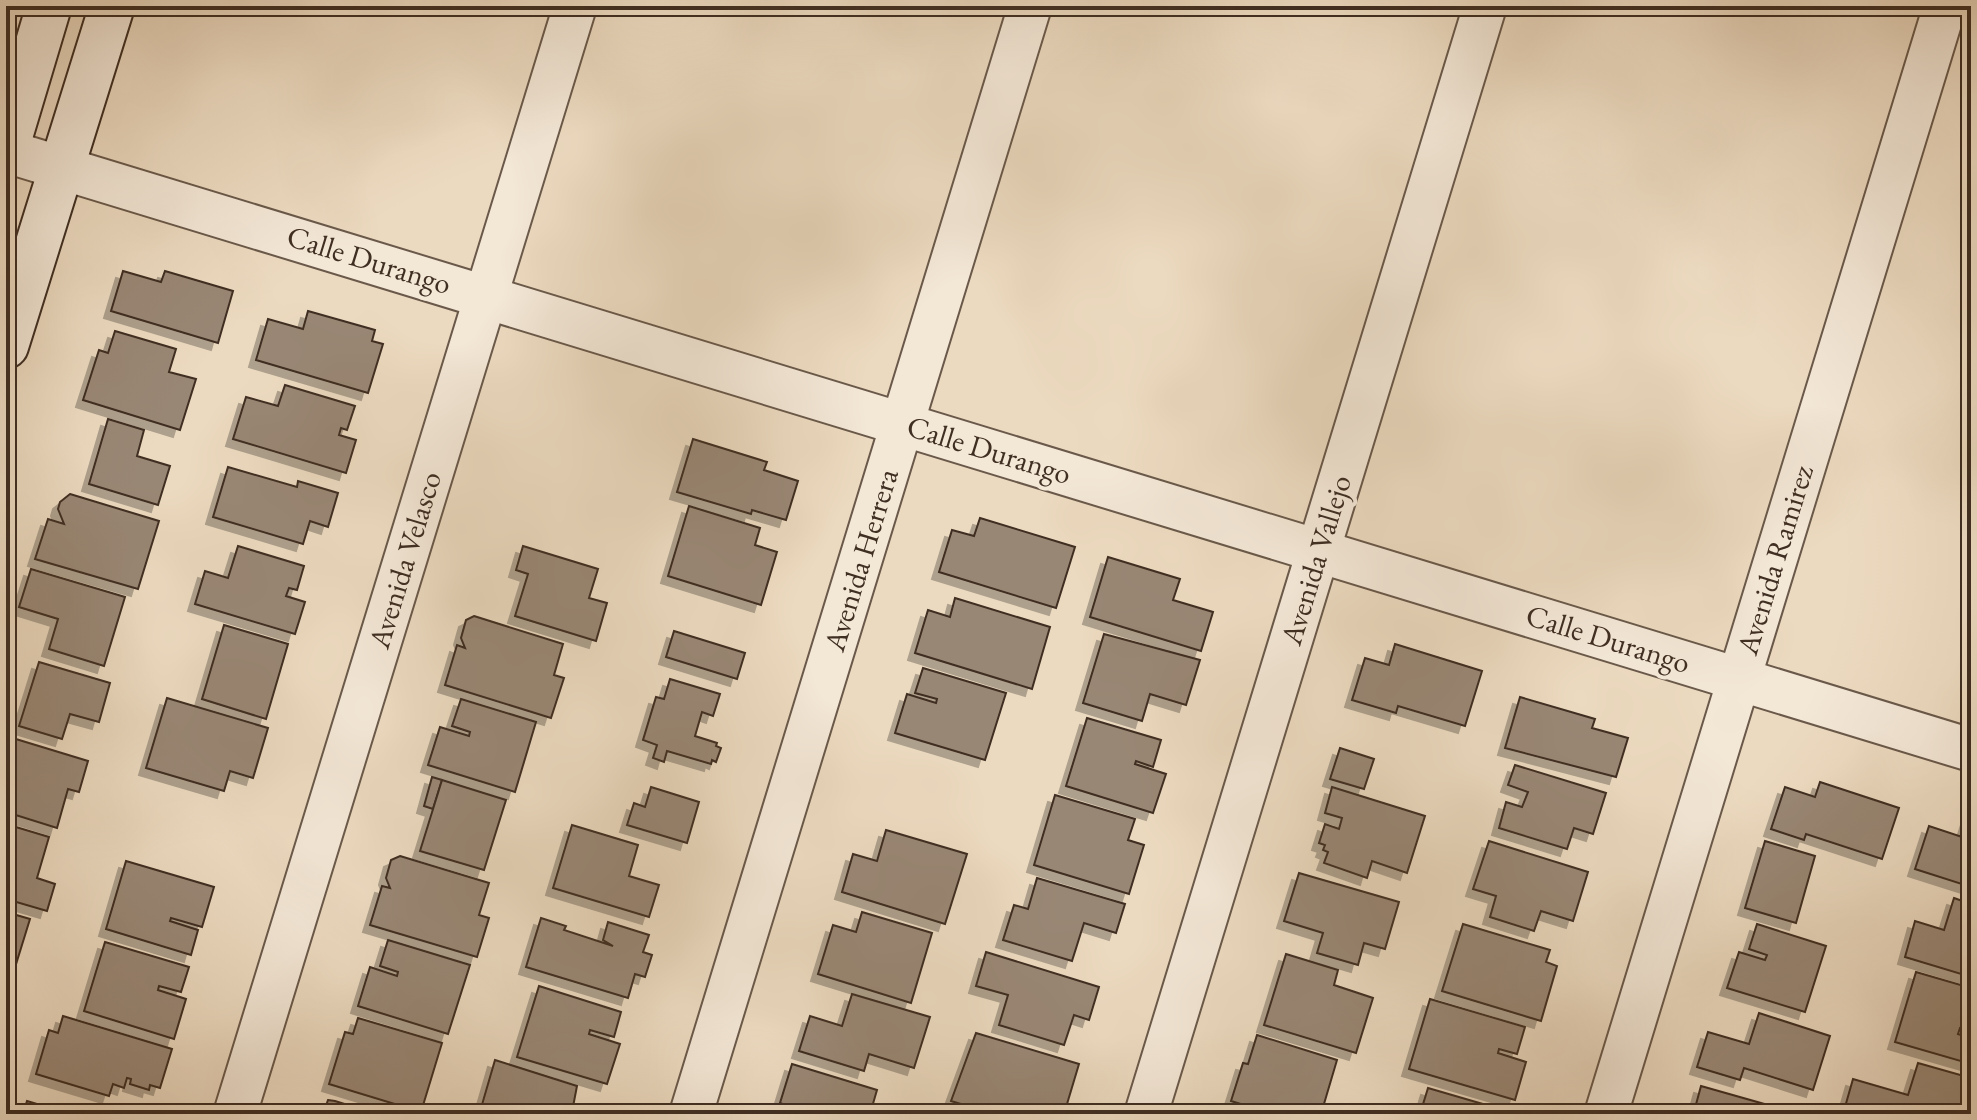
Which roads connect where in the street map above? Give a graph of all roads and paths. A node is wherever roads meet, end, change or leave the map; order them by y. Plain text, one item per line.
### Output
1 (49, 6) edge
2 (112, 6) edge
3 (575, 6) edge
4 (1030, 6) edge
5 (1485, 6) edge
6 (1945, 6) edge
7 (6, 150) edge
8 (61, 166) junction
9 (486, 296) junction
10 (6, 346) edge
11 (902, 424) junction
12 (1318, 551) junction
13 (1739, 679) junction
14 (1971, 750) edge
15 (235, 1114) edge
16 (691, 1114) edge
17 (1146, 1114) edge
18 (1606, 1114) edge

1 - 7 main road
2 - 8 main road
3 - 9 street, Avenida Velasco
4 - 11 street, Avenida Herrera
5 - 12 street, Avenida Vallejo
6 - 13 street, Avenida Ramirez
7 - 8 street, Calle Durango
8 - 9 street, Calle Durango
8 - 10 main road
9 - 11 street, Calle Durango
9 - 15 street, Avenida Velasco
11 - 12 street, Calle Durango
11 - 16 street, Avenida Herrera
12 - 13 street, Calle Durango
12 - 17 street, Avenida Vallejo
13 - 14 street, Calle Durango
13 - 18 street, Avenida Ramirez

